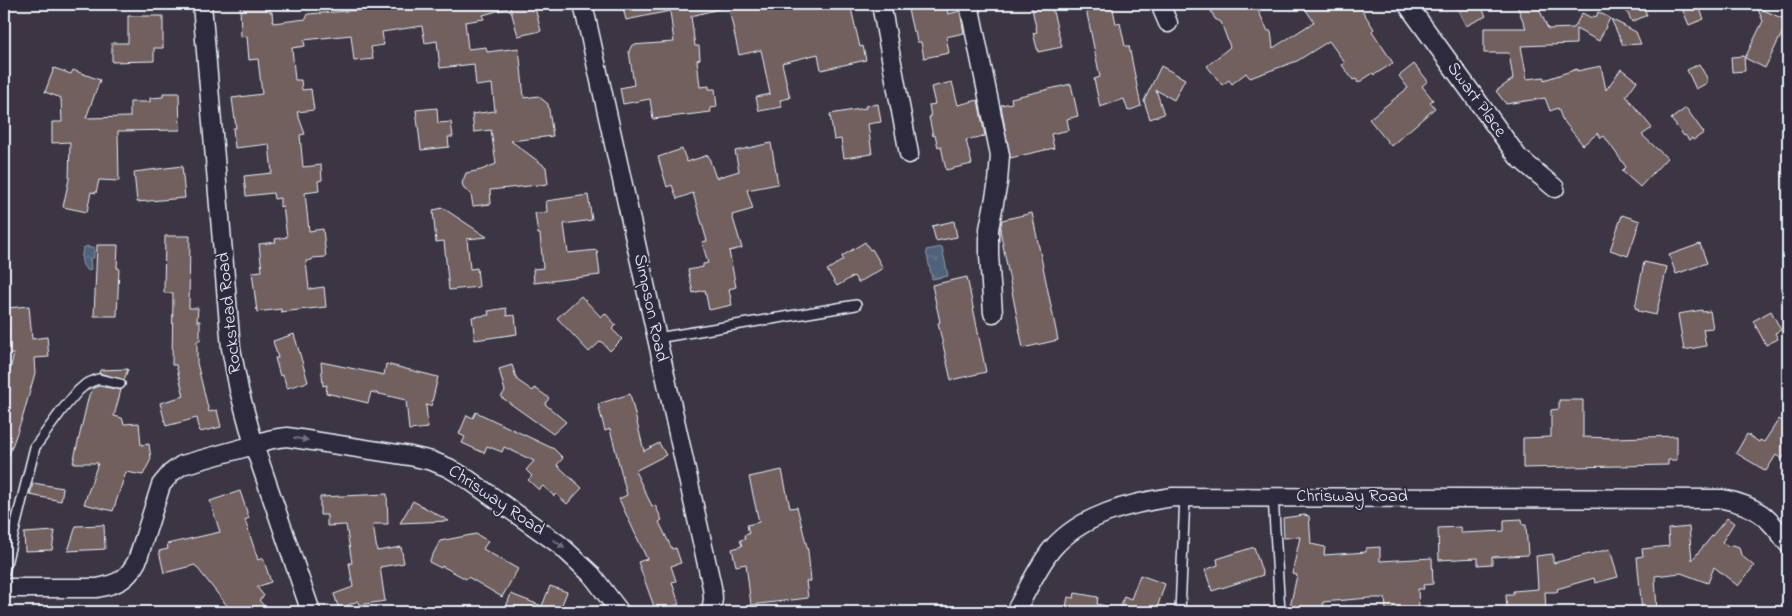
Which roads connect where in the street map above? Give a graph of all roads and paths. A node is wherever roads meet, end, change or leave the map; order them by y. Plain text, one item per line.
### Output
1 (202, 4) edge
2 (583, 4) edge
3 (881, 4) edge
4 (969, 4) edge
5 (1160, 4) edge
6 (1407, 4) edge
7 (1168, 23) dead end
8 (909, 154) dead end
9 (1555, 188) dead end
10 (856, 305) dead end
11 (993, 313) dead end
12 (657, 338) junction
13 (120, 384) dead end
14 (254, 445) junction
15 (1186, 496) junction
16 (1274, 496) junction
17 (1788, 544) edge
18 (4, 572) edge
19 (4, 588) edge
20 (311, 612) edge
21 (620, 612) edge
22 (711, 612) edge
23 (1015, 612) edge
24 (1180, 612) edge
25 (1280, 612) edge

1 - 14 street, Rockstead Road
2 - 12 street, Simpson Road
3 - 8 street
4 - 11 street
5 - 7 street
6 - 9 street, Swart Place
10 - 12 lane
12 - 22 street, Simpson Road
13 - 18 lane
14 - 19 street, Chrisway Road
14 - 20 street, Rockstead Road
14 -> 21 street, Chrisway Road
15 - 16 street, Chrisway Road
15 - 23 street, Chrisway Road
15 - 24 lane
16 - 17 street, Chrisway Road
16 - 25 lane

